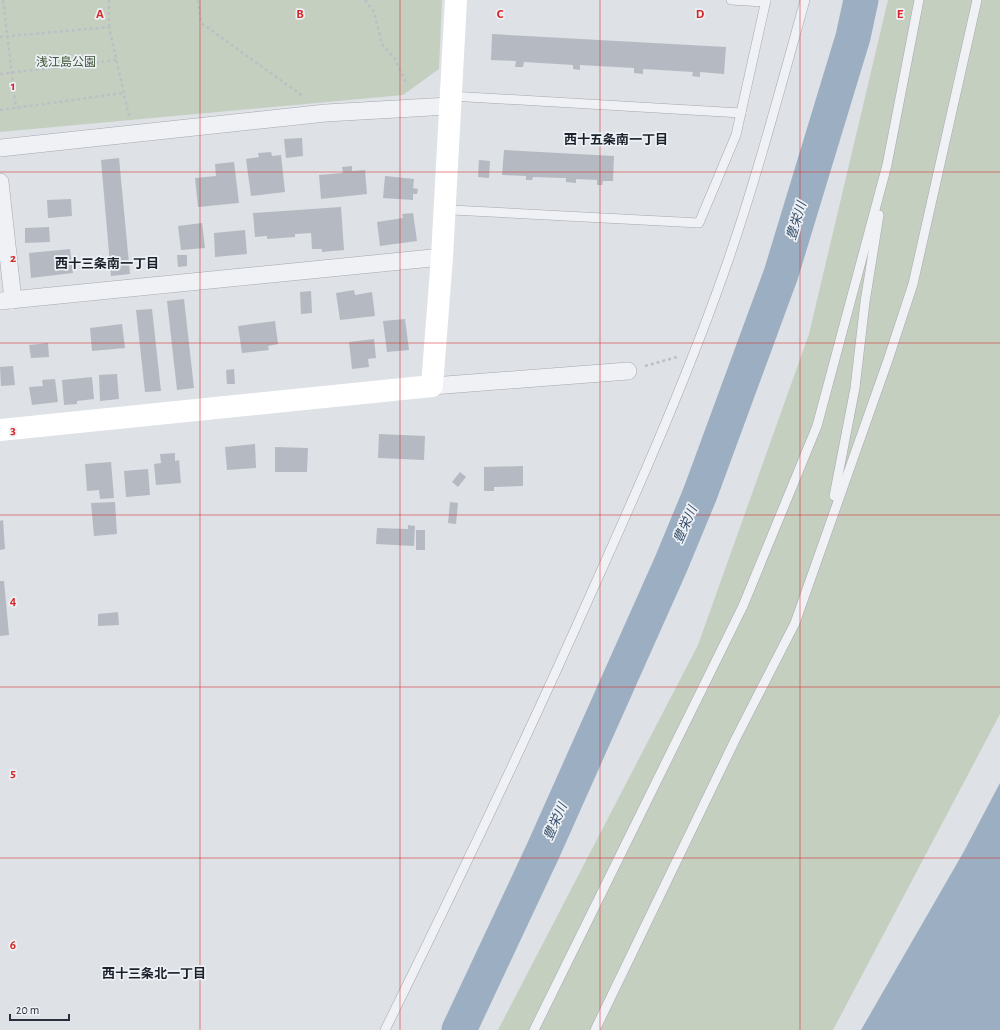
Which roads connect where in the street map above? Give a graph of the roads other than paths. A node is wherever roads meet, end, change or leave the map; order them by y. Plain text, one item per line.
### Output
1 (456, 0) edge
2 (731, 0) edge
3 (805, 0) edge
4 (919, 0) edge
5 (977, 0) edge
6 (766, 1) edge
7 (450, 101) junction
8 (741, 113) junction
9 (0, 148) edge
10 (887, 165) junction
11 (0, 182) edge
12 (452, 210) dead end
13 (442, 257) junction
14 (6, 301) edge
15 (628, 371) road end
16 (432, 386) junction
17 (0, 430) edge
18 (828, 525) junction
19 (385, 1030) edge
20 (534, 1030) edge
21 (595, 1030) edge

1 - 7 street
2 - 6 lane
3 - 19 lane
4 - 10 lane
5 - 18 lane
6 - 8 lane
7 - 8 lane
7 - 9 street
7 - 13 street
8 - 12 lane
10 - 18 lane
10 - 20 lane
11 - 14 street
13 - 14 street
13 - 16 street
15 - 16 street
16 - 17 street
18 - 21 lane

